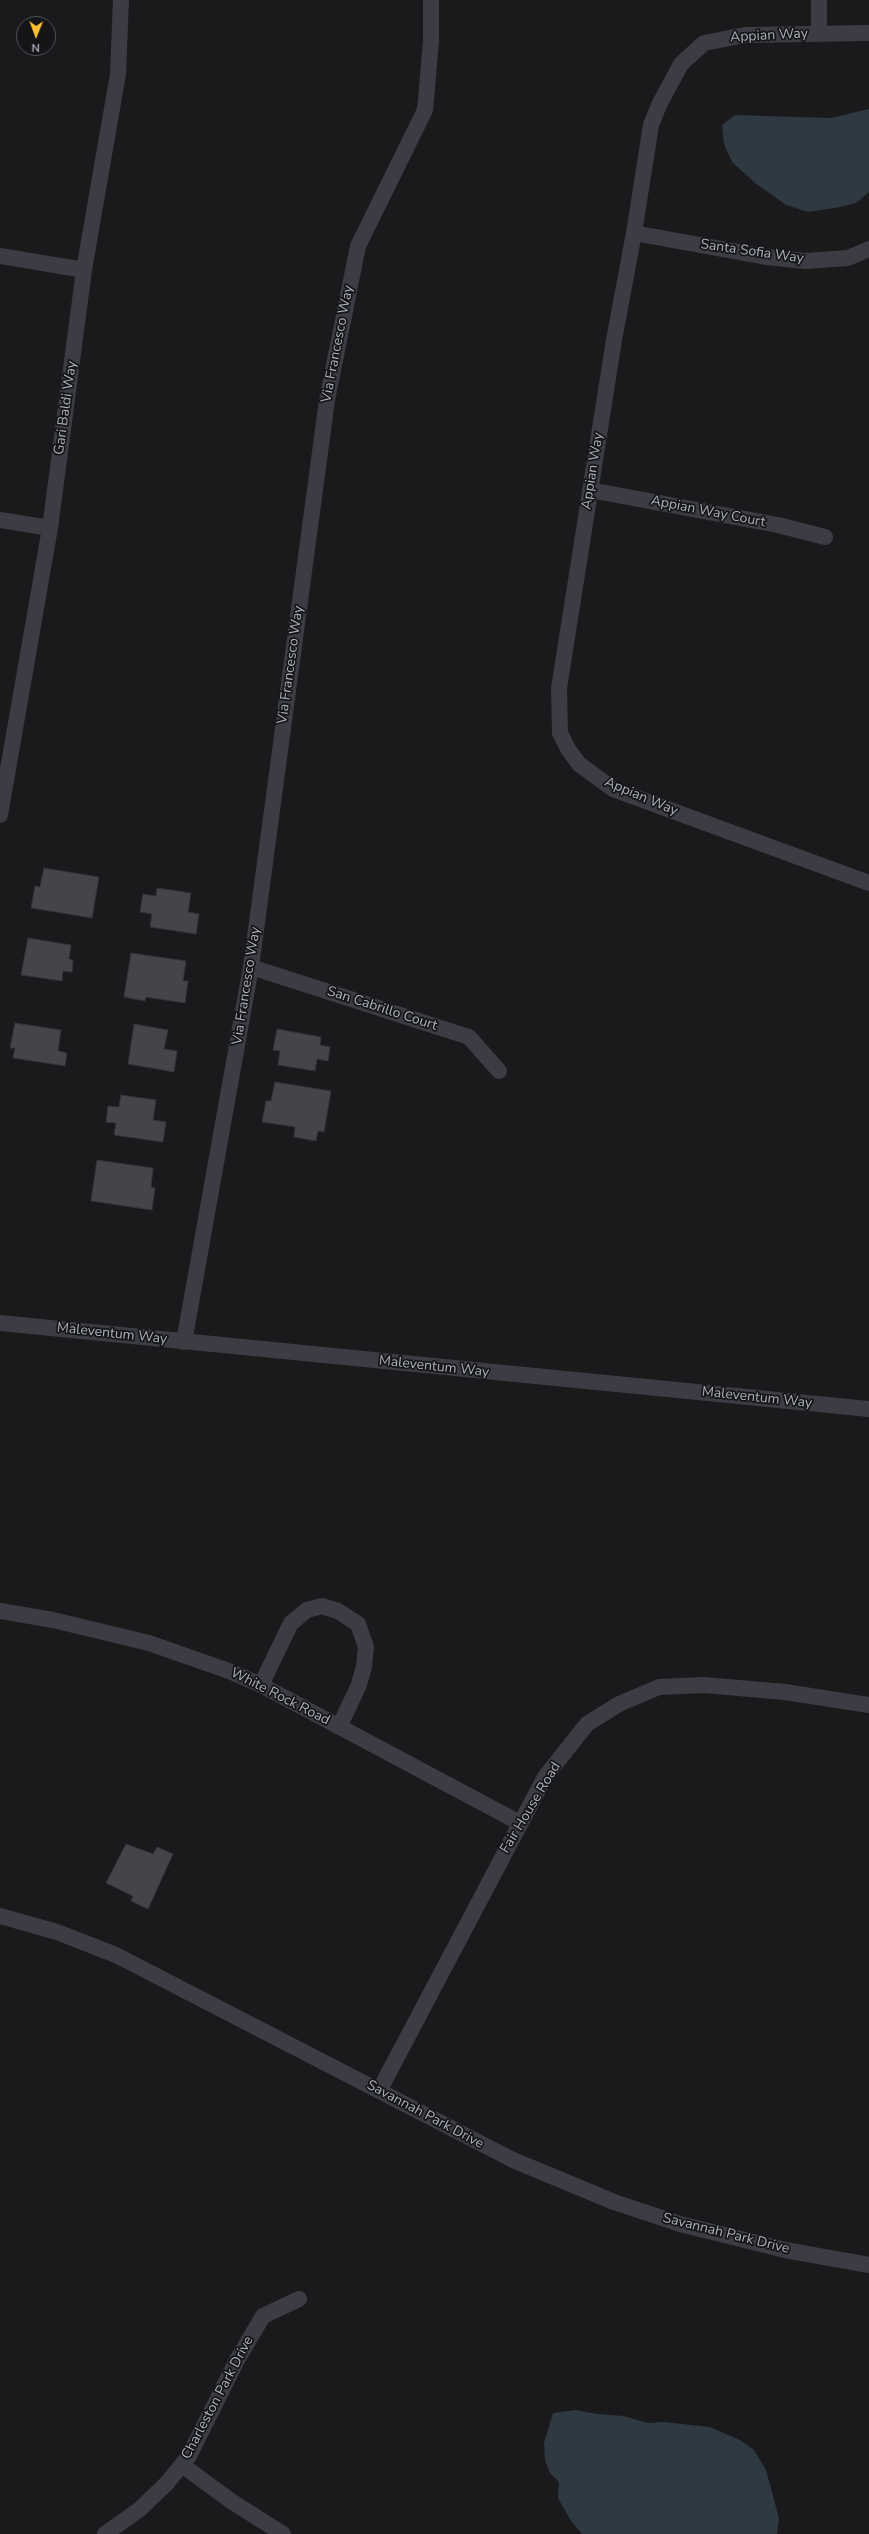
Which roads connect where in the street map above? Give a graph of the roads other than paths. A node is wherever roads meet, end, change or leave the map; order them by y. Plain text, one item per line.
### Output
1 (121, 0) edge
2 (431, 0) edge
3 (819, 0) edge
4 (869, 33) edge
5 (819, 34) junction
6 (634, 233) junction
7 (869, 249) edge
8 (0, 256) edge
9 (84, 270) junction
10 (590, 490) junction
11 (0, 520) edge
12 (50, 528) junction
13 (825, 537) dead end
14 (2, 790) edge
15 (0, 814) edge
16 (869, 883) edge
17 (251, 967) junction
18 (499, 1071) dead end
19 (0, 1322) edge
20 (184, 1342) junction
21 (869, 1409) edge
22 (0, 1611) edge
23 (261, 1684) junction
24 (869, 1705) edge
25 (339, 1726) junction
26 (520, 1823) junction
27 (0, 1916) edge
28 (378, 2091) junction
29 (869, 2265) edge
30 (299, 2299) dead end
31 (182, 2465) junction
32 (105, 2534) edge
33 (283, 2534) edge

1 - 9 street, Gari Baldi Way
2 - 17 street, Via Francesco Way
3 - 5 street
4 - 5 street, Appian Way
5 - 6 street, Appian Way
6 - 7 street, Santa Sofia Way
6 - 10 street, Appian Way
8 - 9 street
9 - 12 street, Gari Baldi Way
10 - 13 street, Appian Way Court
10 - 16 street, Appian Way
11 - 12 street
12 - 14 street, Gari Baldi Way
14 - 15 street, Gari Baldi Way
17 - 18 street, San Cabrillo Court
17 - 20 street, Via Francesco Way
19 - 20 street, Maleventum Way
20 - 21 street, Maleventum Way
22 - 23 street, White Rock Road
23 - 25 street, White Rock Road
23 - 25 street
24 - 26 street, Fair House Road
25 - 26 street, White Rock Road
26 - 28 street, Fair House Road
27 - 28 street, Savannah Park Drive
28 - 29 street, Savannah Park Drive
30 - 31 street, Charleston Park Drive
31 - 32 street, Charleston Park Drive
31 - 33 street

